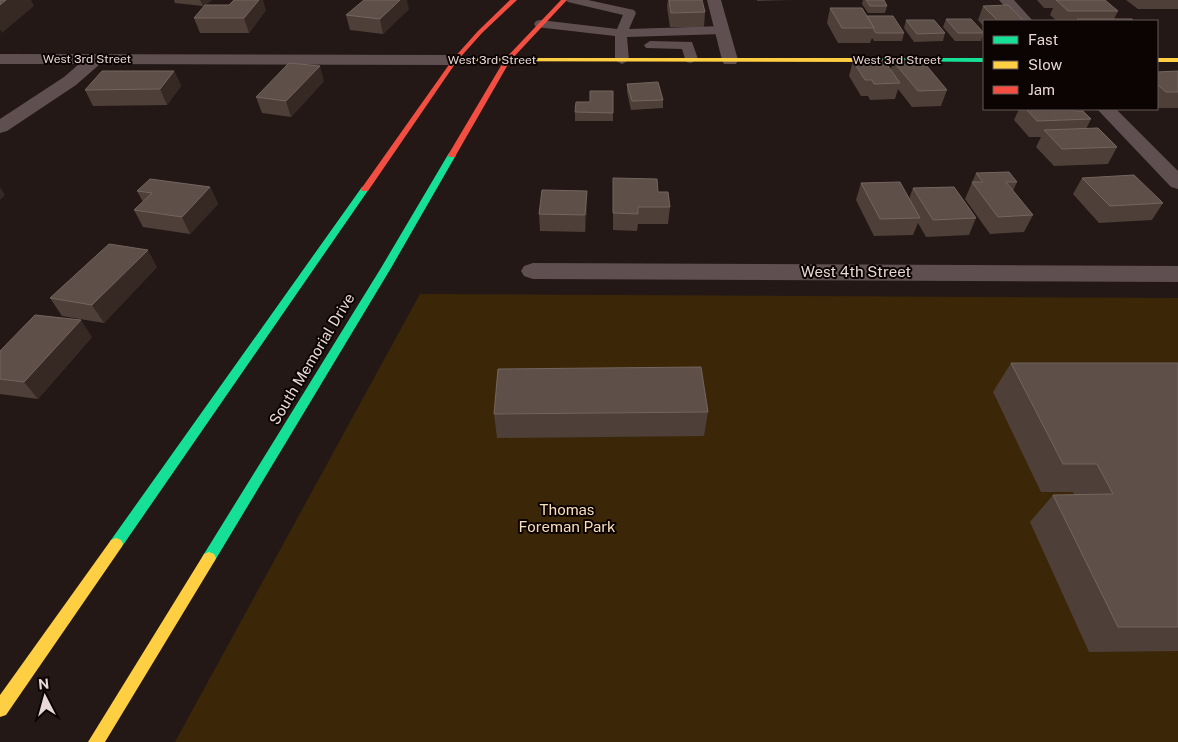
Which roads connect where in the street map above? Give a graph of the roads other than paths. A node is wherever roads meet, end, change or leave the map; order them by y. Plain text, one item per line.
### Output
1 (514, 0) edge
2 (564, 0) edge
3 (572, 0) edge
4 (714, 0) edge
5 (1006, 0) edge
6 (630, 13) junction
7 (1024, 20) edge
8 (540, 24) junction
9 (649, 25) junction
10 (723, 30) junction
11 (628, 42) junction
12 (0, 59) edge
13 (96, 59) junction
14 (691, 59) junction
15 (455, 60) junction
16 (507, 60) junction
17 (622, 60) junction
18 (730, 60) junction
19 (983, 60) edge
20 (1158, 60) edge
21 (1178, 60) edge
22 (1107, 110) edge
23 (0, 126) edge
24 (1178, 183) edge
25 (533, 272) dead end
26 (1178, 274) edge
27 (0, 709) edge
28 (96, 742) edge

1 - 15 main road
2 - 8 main road, South Memorial Drive
3 - 6 lane
4 - 10 street
5 - 7 street
6 - 9 lane
6 - 11 lane
8 - 11 lane
8 - 16 main road, South Memorial Drive
9 - 10 lane
9 - 11 lane
10 - 18 street
11 - 14 lane
11 - 17 lane
12 - 13 street, West 3rd Street
13 - 15 street, West 3rd Street
13 - 23 street
14 - 17 main road, West 3rd Street
14 - 18 main road, West 3rd Street
15 - 16 main road, West 3rd Street
15 - 27 main road
16 - 17 main road, West 3rd Street
16 - 28 main road, South Memorial Drive
18 - 19 main road, West 3rd Street
20 - 21 main road
22 - 24 street
25 - 26 street, West 4th Street

